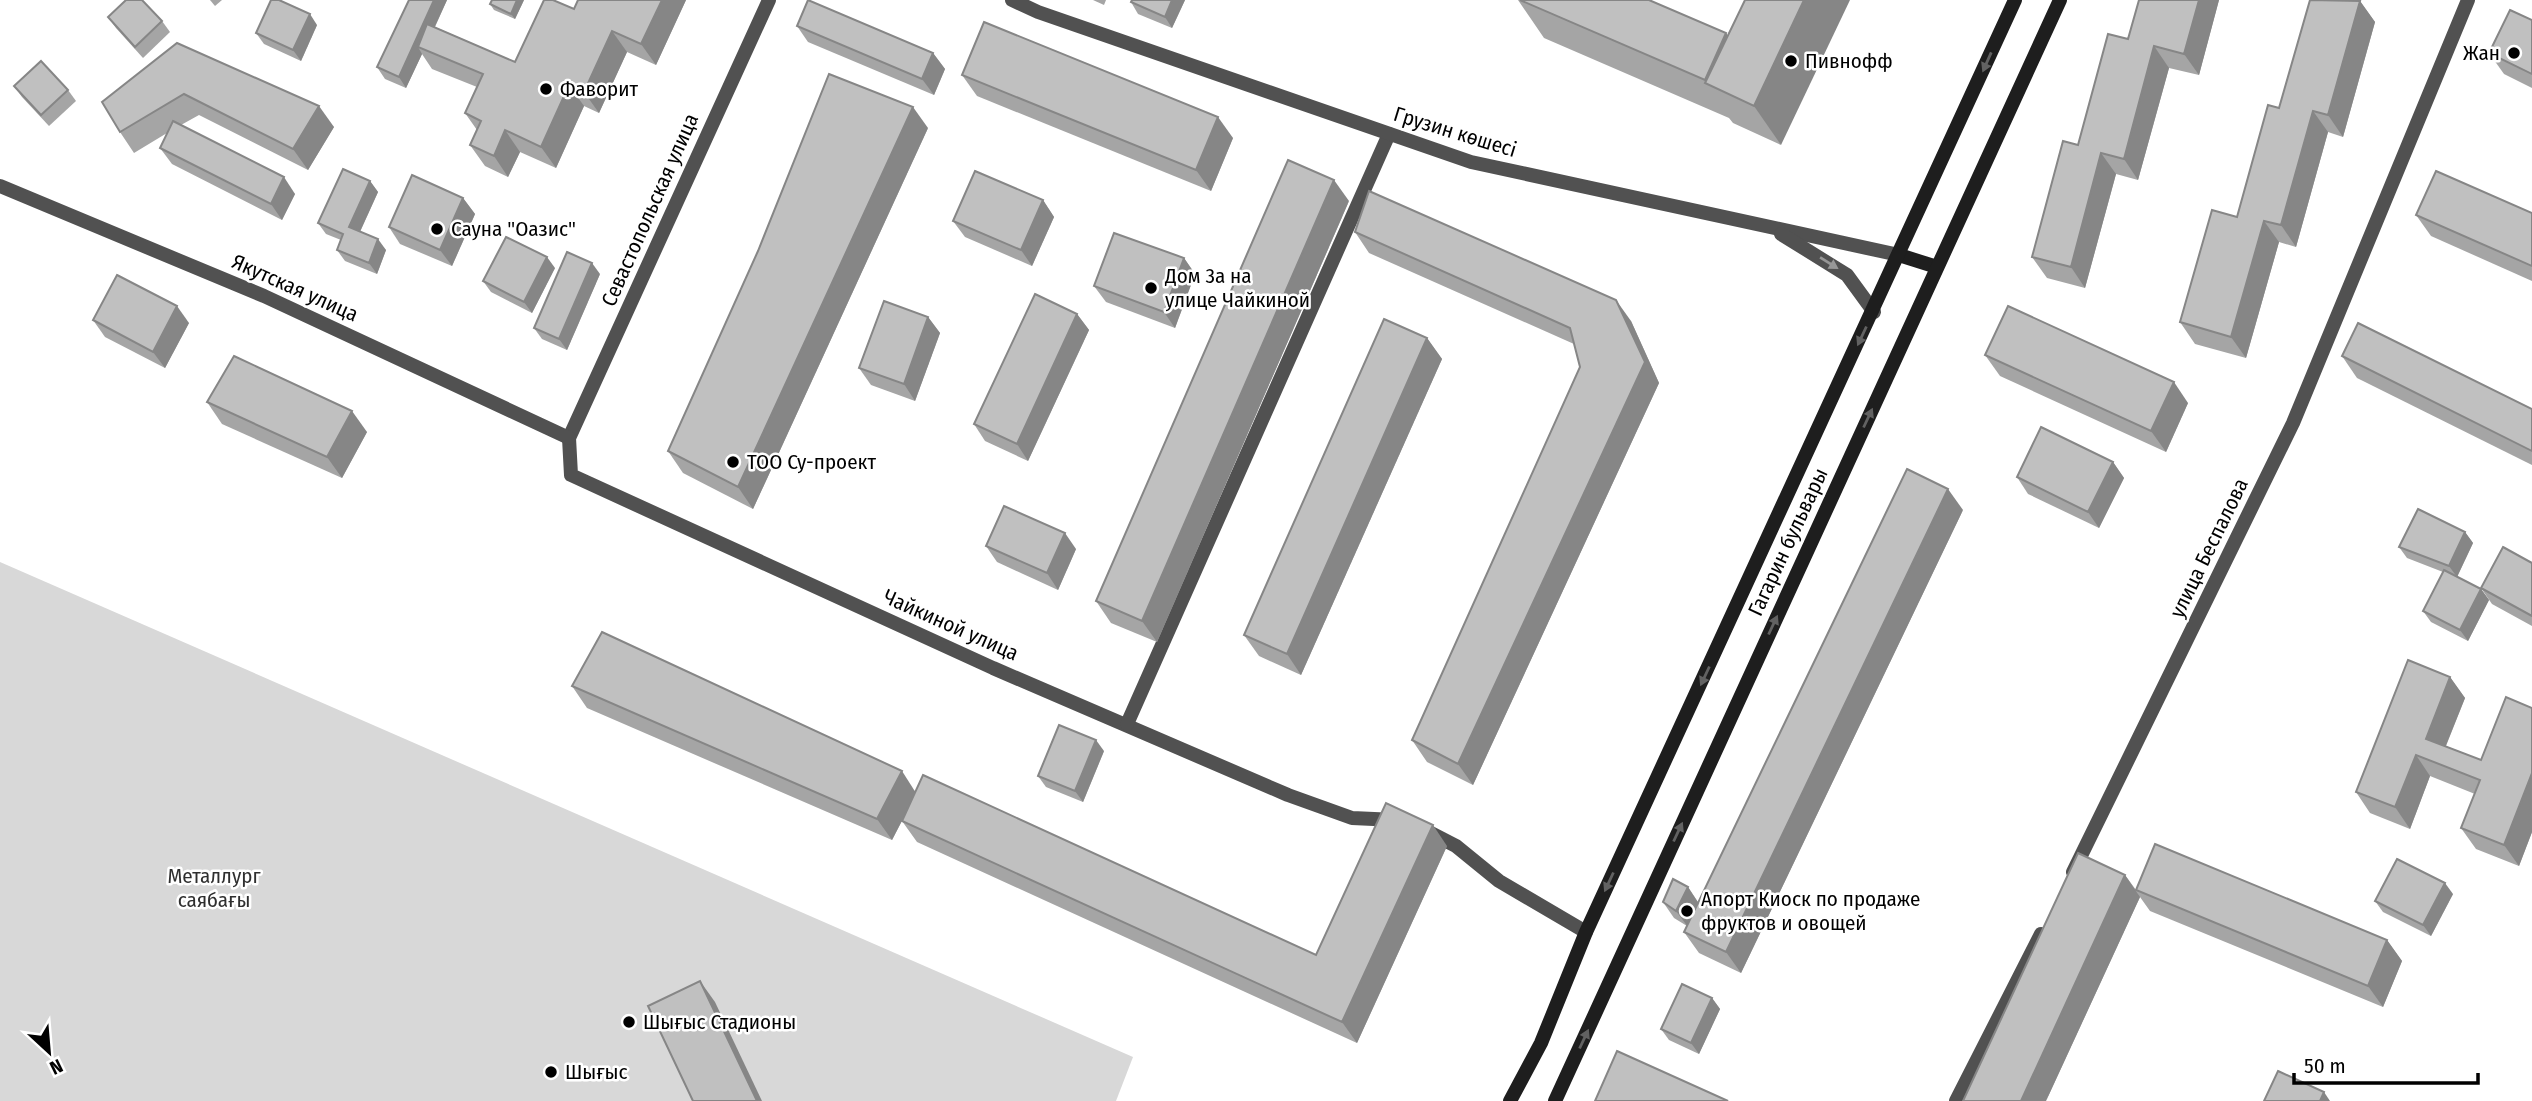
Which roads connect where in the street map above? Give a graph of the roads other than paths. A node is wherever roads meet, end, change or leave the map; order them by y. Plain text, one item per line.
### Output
1 (769, 0) edge
2 (1012, 0) edge
3 (2015, 0) edge
4 (2060, 0) edge
5 (2468, 0) edge
6 (1390, 134) junction
7 (0, 186) edge
8 (1771, 228) junction
9 (1899, 255) junction
10 (1937, 267) junction
11 (1874, 312) junction
12 (569, 438) junction
13 (1127, 724) junction
14 (2064, 889) edge
15 (2051, 914) edge
16 (1586, 932) junction
17 (1510, 1101) edge
18 (1555, 1101) edge
19 (1956, 1101) edge

1 - 12 street, Севастопольская улица
2 - 6 street, Грузин көшесі
3 -> 9 main road, Гагарин бульвары
4 - 10 main road, Гагарин бульвары
5 - 14 street, улица Беспалова
6 - 8 street, Грузин көшесі
6 - 13 street
7 - 12 street, Якутская улица
8 - 9 street, Грузин көшесі
8 -> 11 street
9 - 10 main road
9 - 11 main road, Гагарин бульвары
18 -> 10 main road, Гагарин бульвары
11 -> 16 main road, Гагарин бульвары
12 - 13 street, Чайкиной улица
13 - 16 street, Чайкиной улица
15 - 19 street
16 - 17 main road, Гагарин бульвары

